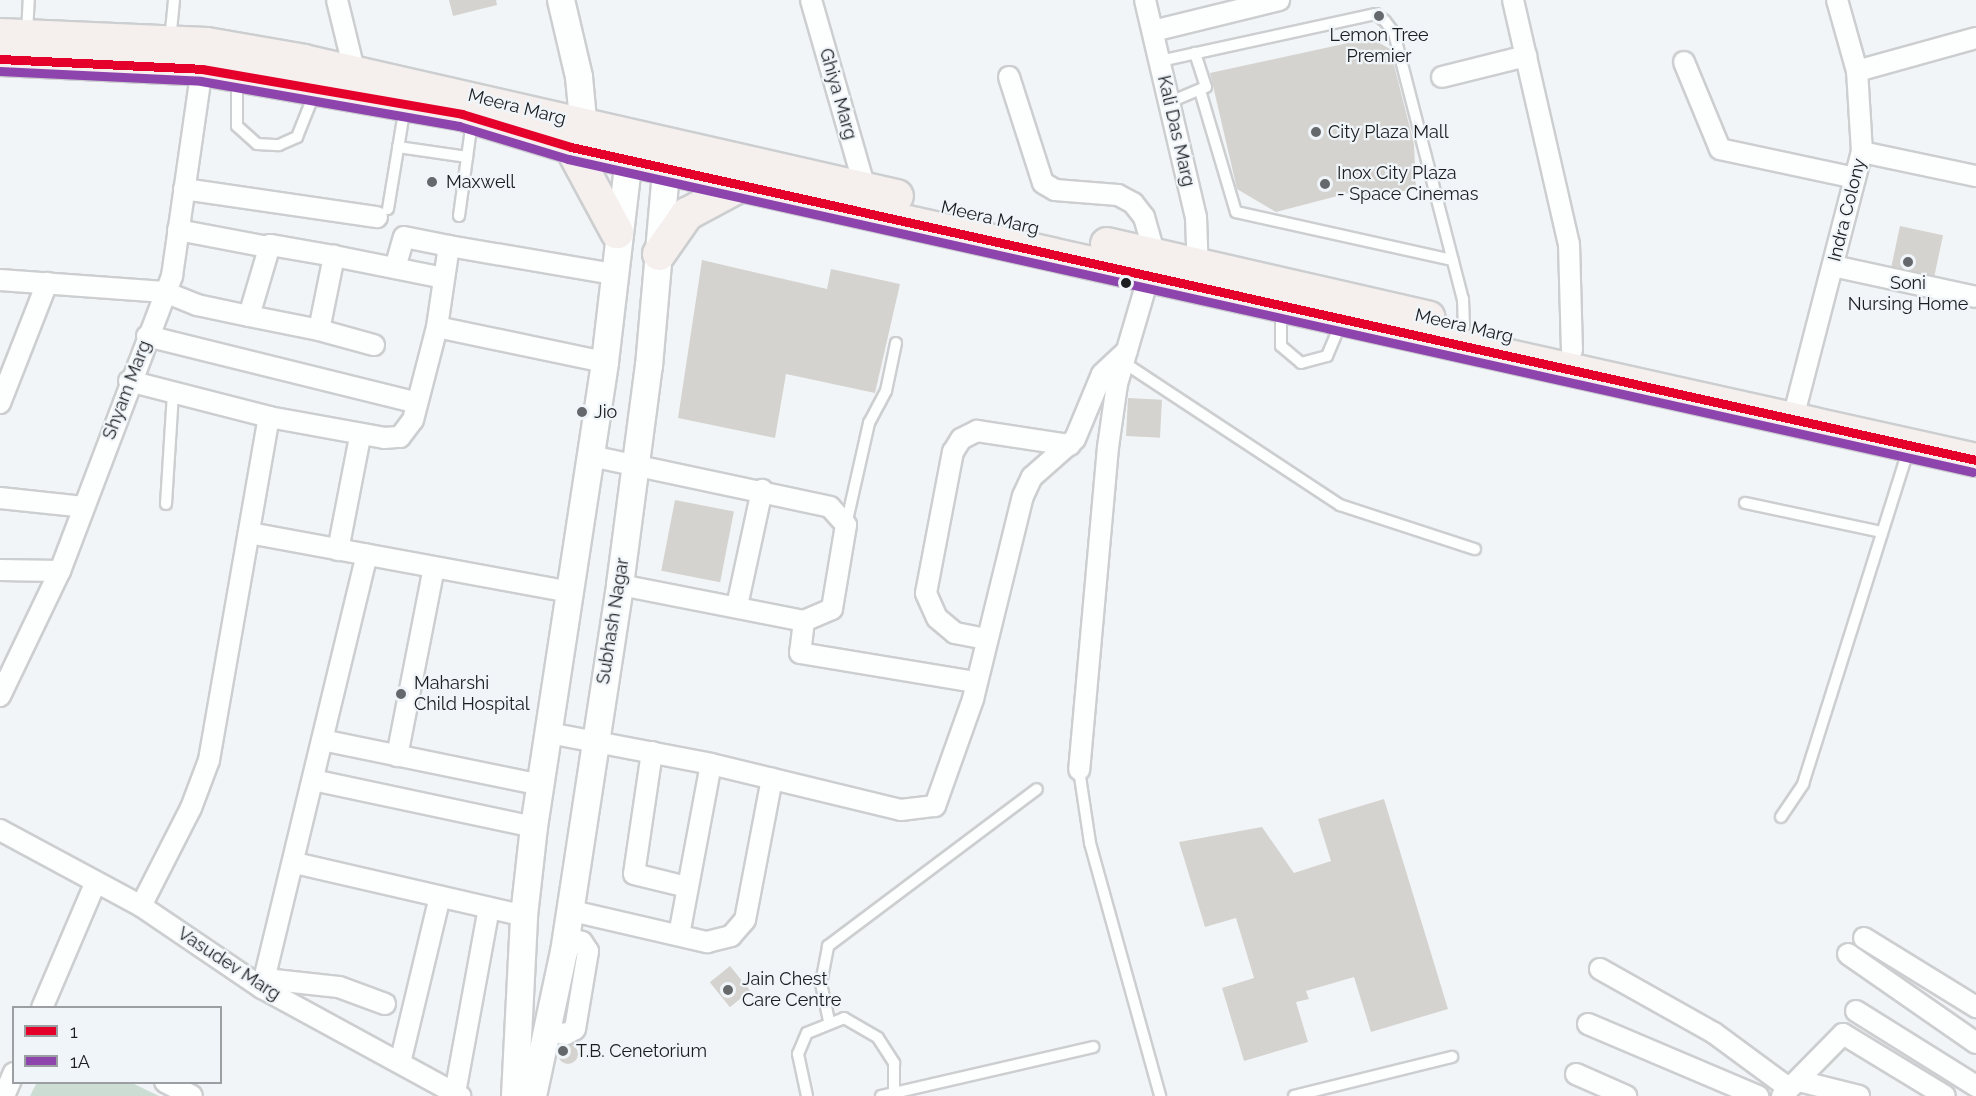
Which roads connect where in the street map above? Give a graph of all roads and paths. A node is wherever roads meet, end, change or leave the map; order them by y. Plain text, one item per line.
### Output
1 (29, 0) edge
2 (174, 0) edge
3 (337, 0) edge
4 (561, 0) edge
5 (811, 0) edge
6 (1145, 0) edge
7 (1279, 0) edge
8 (1513, 0) edge
9 (1838, 0) edge
10 (1153, 31) junction
11 (13, 35) edge
12 (1976, 38) edge
13 (1195, 54) junction
14 (168, 55) junction
15 (1526, 56) junction
16 (0, 59) edge
17 (1160, 61) junction
18 (1684, 62) dead end
19 (202, 69) junction
20 (354, 70) junction
21 (1857, 71) junction
22 (237, 74) junction
23 (1009, 77) dead end
24 (1442, 77) dead end
25 (317, 86) junction
26 (1201, 94) junction
27 (1170, 102) junction
28 (405, 103) junction
29 (472, 118) junction
30 (580, 140) junction
31 (398, 147) junction
32 (630, 147) junction
33 (1862, 152) junction
34 (667, 156) junction
35 (467, 157) junction
36 (1976, 176) edge
37 (1855, 178) junction
38 (743, 184) junction
39 (865, 188) junction
40 (184, 189) junction
41 (382, 213) joint
42 (459, 216) dead end
43 (178, 230) junction
44 (617, 232) junction
45 (449, 246) junction
46 (268, 248) junction
47 (659, 254) junction
48 (334, 256) junction
49 (1453, 260) junction
50 (1152, 265) junction
51 (1833, 266) junction
52 (395, 268) junction
53 (613, 274) junction
54 (1197, 275) junction
55 (444, 278) junction
56 (0, 280) edge
57 (47, 283) junction
58 (165, 292) junction
59 (1976, 297) edge
60 (1281, 306) junction
61 (249, 316) junction
62 (1342, 320) junction
63 (437, 327) junction
64 (1464, 327) junction
65 (319, 330) junction
66 (147, 336) junction
67 (896, 343) dead end
68 (374, 345) dead end
69 (1572, 350) junction
70 (1125, 356) junction
71 (605, 362) junction
72 (129, 381) junction
73 (173, 394) junction
74 (0, 403) edge
75 (417, 403) junction
76 (1796, 408) junction
77 (269, 417) junction
78 (360, 437) junction
79 (1976, 438) edge
80 (1070, 445) junction
81 (1910, 445) junction
82 (591, 456) junction
83 (1976, 460) edge
84 (638, 462) junction
85 (762, 490) junction
86 (0, 498) edge
87 (1745, 503) dead end
88 (166, 504) dead end
89 (84, 507) junction
90 (846, 525) junction
91 (1882, 532) junction
92 (249, 533) junction
93 (1475, 549) dead end
94 (338, 550) junction
95 (368, 555) junction
96 (434, 568) junction
97 (0, 570) edge
98 (60, 571) junction
99 (620, 585) junction
100 (570, 592) junction
101 (737, 606) junction
102 (804, 621) junction
103 (986, 639) junction
104 (976, 682) junction
105 (0, 696) edge
106 (549, 733) junction
107 (322, 740) junction
108 (597, 741) junction
109 (652, 752) junction
110 (398, 756) junction
111 (711, 764) junction
112 (1079, 770) joint
113 (772, 779) junction
114 (313, 780) junction
115 (541, 785) junction
116 (1037, 789) dead end
117 (1781, 817) dead end
118 (534, 827) junction
119 (0, 830) edge
120 (295, 863) junction
121 (95, 884) junction
122 (687, 887) junction
123 (440, 897) junction
124 (141, 906) junction
125 (489, 908) junction
126 (568, 910) junction
127 (524, 916) junction
128 (679, 935) junction
129 (1864, 938) dead end
130 (1848, 954) dead end
131 (1600, 969) dead end
132 (263, 983) junction
133 (385, 1004) dead end
134 (43, 1006) edge
135 (1976, 1007) edge
136 (1856, 1011) dead end
137 (829, 1021) junction
138 (1588, 1024) dead end
139 (1976, 1043) edge
140 (1094, 1047) dead end
141 (1452, 1057) dead end
142 (400, 1063) junction
143 (1576, 1074) dead end
144 (12, 1077) edge
145 (167, 1084) edge
146 (1976, 1086) edge
147 (1789, 1088) edge
148 (894, 1092) junction
149 (457, 1095) edge
150 (3, 1096) edge
151 (192, 1096) edge
152 (515, 1096) edge
153 (533, 1096) edge
154 (807, 1096) edge
155 (881, 1096) edge
156 (1160, 1096) edge
157 (1294, 1096) edge
158 (1626, 1096) edge
159 (1758, 1096) edge
160 (1859, 1096) edge
161 (1945, 1096) edge

1 - 11 lane
2 - 14 lane
3 - 20 street
4 - 30 street
5 - 39 street, Ghiya Marg
6 - 10 street, Kali Das Marg
7 - 10 street
8 - 15 street
9 - 21 street, Indra Colony
10 - 17 street, Kali Das Marg
11 - 14 main road, Meera Marg
12 - 21 street
13 - 17 lane
13 - 26 lane
13 - 49 lane
14 - 16 main road, Meera Marg
14 - 19 main road, Meera Marg
14 - 20 main road, Meera Marg
15 - 24 street
15 - 69 street
17 - 27 street, Kali Das Marg
18 - 37 street
19 - 22 main road, Meera Marg
19 - 40 street, Shyam Marg
20 - 30 main road, Meera Marg
21 - 33 street, Indra Colony
22 - 25 main road, Meera Marg
22 - 25 lane
23 - 50 street
25 - 28 main road, Meera Marg
26 - 27 lane
26 - 49 lane
27 - 54 street, Kali Das Marg
28 - 29 main road, Meera Marg
28 - 31 lane
29 - 30 main road, Meera Marg
29 - 35 lane
30 - 32 main road, Meera Marg
30 - 44 main road
31 - 35 lane
31 - 41 lane
32 - 34 main road, Meera Marg
32 - 44 street
33 - 36 street
33 - 37 street, Indra Colony
34 - 38 main road, Meera Marg
34 - 39 main road, Meera Marg
34 - 47 street, Subhash Nagar
35 - 42 lane
37 - 51 street, Indra Colony
38 - 47 main road
38 - 50 main road, Meera Marg
39 - 50 main road, Meera Marg
40 - 41 street
40 - 43 street, Shyam Marg
43 - 46 street
43 - 58 street, Shyam Marg
44 - 53 street
45 - 52 street
45 - 53 street
45 - 55 street
46 - 48 street
46 - 61 street
47 - 84 street, Subhash Nagar
48 - 52 street
48 - 65 street
49 - 64 lane
50 - 54 main road, Meera Marg
50 - 70 street
51 - 59 street
51 - 76 street, Indra Colony
52 - 55 street
53 - 71 street
54 - 60 main road, Meera Marg
54 - 64 main road, Meera Marg
55 - 63 street
56 - 57 street
57 - 58 street
57 - 74 street
58 - 61 street
58 - 66 street, Shyam Marg
60 - 62 main road, Meera Marg
60 - 62 lane
61 - 65 street
62 - 76 main road, Meera Marg
63 - 71 street
63 - 75 street
64 - 69 main road, Meera Marg
65 - 68 street
66 - 72 street, Shyam Marg
66 - 75 street
67 - 90 lane
69 - 76 main road, Meera Marg
70 - 80 street
70 - 93 lane
70 - 112 street
71 - 82 street
72 - 73 street
72 - 89 street, Shyam Marg
73 - 77 street
73 - 88 lane
75 - 78 street
76 - 79 main road, Meera Marg
76 - 81 main road, Meera Marg
77 - 78 street
77 - 92 street
78 - 94 street
80 - 103 street
80 - 103 street
81 - 83 main road, Meera Marg
81 - 91 lane
82 - 84 street
82 - 100 street
84 - 85 street
84 - 99 street, Subhash Nagar
85 - 90 street
85 - 101 street
86 - 89 street
87 - 91 lane
89 - 98 street, Shyam Marg
90 - 102 street
91 - 117 lane
92 - 94 street
92 - 124 street
94 - 95 street
95 - 96 street
95 - 107 street
96 - 100 street
96 - 110 street
97 - 98 street
98 - 105 street, Shyam Marg
99 - 101 street
99 - 108 street, Subhash Nagar
100 - 106 street
101 - 102 street
102 - 104 street
103 - 104 street
104 - 113 street
106 - 108 street
106 - 115 street
107 - 110 street
107 - 114 street
108 - 109 street
108 - 126 street, Subhash Nagar
109 - 111 street
109 - 122 street
110 - 115 street
111 - 113 street
111 - 122 street
112 - 156 lane
113 - 128 street
114 - 118 street
114 - 120 street
115 - 118 street
116 - 137 lane
118 - 127 street
119 - 121 street, Vasudev Marg
120 - 123 street
120 - 132 street
121 - 124 street, Vasudev Marg
121 - 134 street
122 - 128 street
123 - 125 street
123 - 142 street
124 - 132 street, Vasudev Marg
125 - 127 street
125 - 149 street
126 - 128 street
126 - 153 street, Subhash Nagar
127 - 152 street
129 - 135 street
130 - 139 street
131 - 147 street
132 - 133 street
132 - 142 street, Vasudev Marg
136 - 146 street
137 - 148 lane
137 - 154 lane
138 - 159 street
140 - 148 lane
141 - 157 lane
142 - 149 street, Vasudev Marg
143 - 158 street
144 - 150 street
145 - 151 street
147 - 160 street
147 - 161 street
148 - 155 lane

